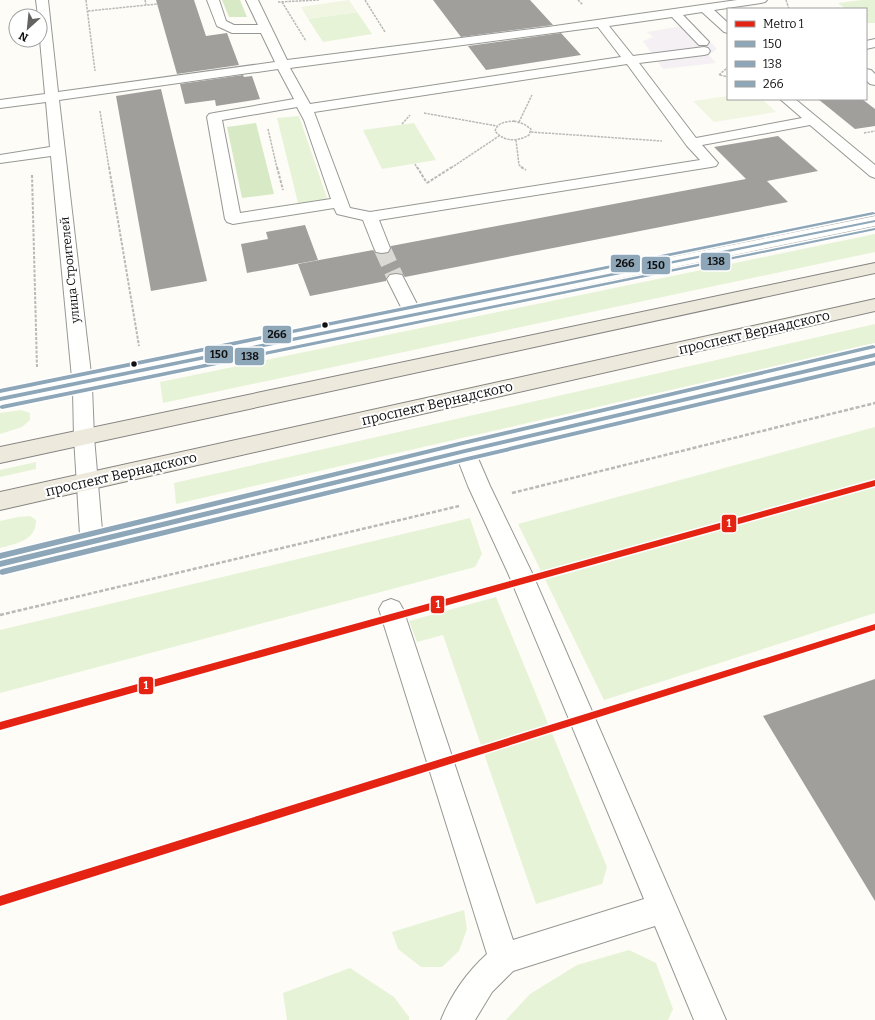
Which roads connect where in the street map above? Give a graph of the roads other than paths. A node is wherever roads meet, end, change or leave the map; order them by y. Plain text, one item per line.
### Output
1 (42, 0) edge
2 (213, 0) edge
3 (252, 0) edge
4 (762, 0) edge
5 (704, 8) junction
6 (675, 13) junction
7 (601, 23) junction
8 (727, 28) edge
9 (266, 29) junction
10 (628, 52) junction
11 (282, 65) junction
12 (867, 74) edge
13 (875, 81) edge
14 (52, 96) junction
15 (789, 100) edge
16 (0, 104) edge
17 (305, 105) junction
18 (813, 120) junction
19 (692, 143) junction
20 (58, 150) junction
21 (3, 159) dead end
22 (875, 173) edge
23 (340, 202) junction
24 (370, 217) junction
25 (875, 221) edge
26 (382, 248) tunnel mouth
27 (875, 268) edge
28 (396, 279) tunnel mouth
29 (875, 305) edge
30 (413, 314) junction
31 (875, 355) edge
32 (82, 382) junction
33 (0, 399) edge
34 (84, 437) junction
35 (465, 451) junction
36 (0, 455) edge
37 (87, 481) junction
38 (0, 501) edge
39 (92, 541) junction
40 (0, 564) edge
41 (391, 609) dead end
42 (663, 908) junction
43 (504, 959) junction
44 (457, 1020) edge
45 (710, 1020) edge

1 - 14 street, улица Строителей
2 - 9 street
3 - 9 street
4 - 5 street
5 - 6 street
5 - 8 street
6 - 7 street
6 - 10 street
7 - 10 street
7 - 11 street
9 - 11 street
10 - 17 street
10 - 19 street
11 - 14 street
11 - 17 street
12 - 13 street
14 - 16 street
14 - 20 street, улица Строителей
15 - 18 street
17 - 23 street
17 - 23 street
18 - 19 street
18 - 22 street
19 - 24 street
20 - 21 street
20 - 32 street, улица Строителей
23 - 24 street
24 - 26 street
25 - 30 street
27 - 34 main road
28 - 30 street
29 - 37 main road, проспект Вернадского
30 - 32 street
31 - 35 street
32 - 33 street
32 - 34 street, улица Строителей
34 - 36 main road
34 - 37 street, улица Строителей
35 - 39 street
35 - 42 street
37 - 38 main road, проспект Вернадского
37 - 39 street, улица Строителей
39 - 40 street
41 - 43 street
42 - 43 street
42 - 45 street
43 - 44 street

